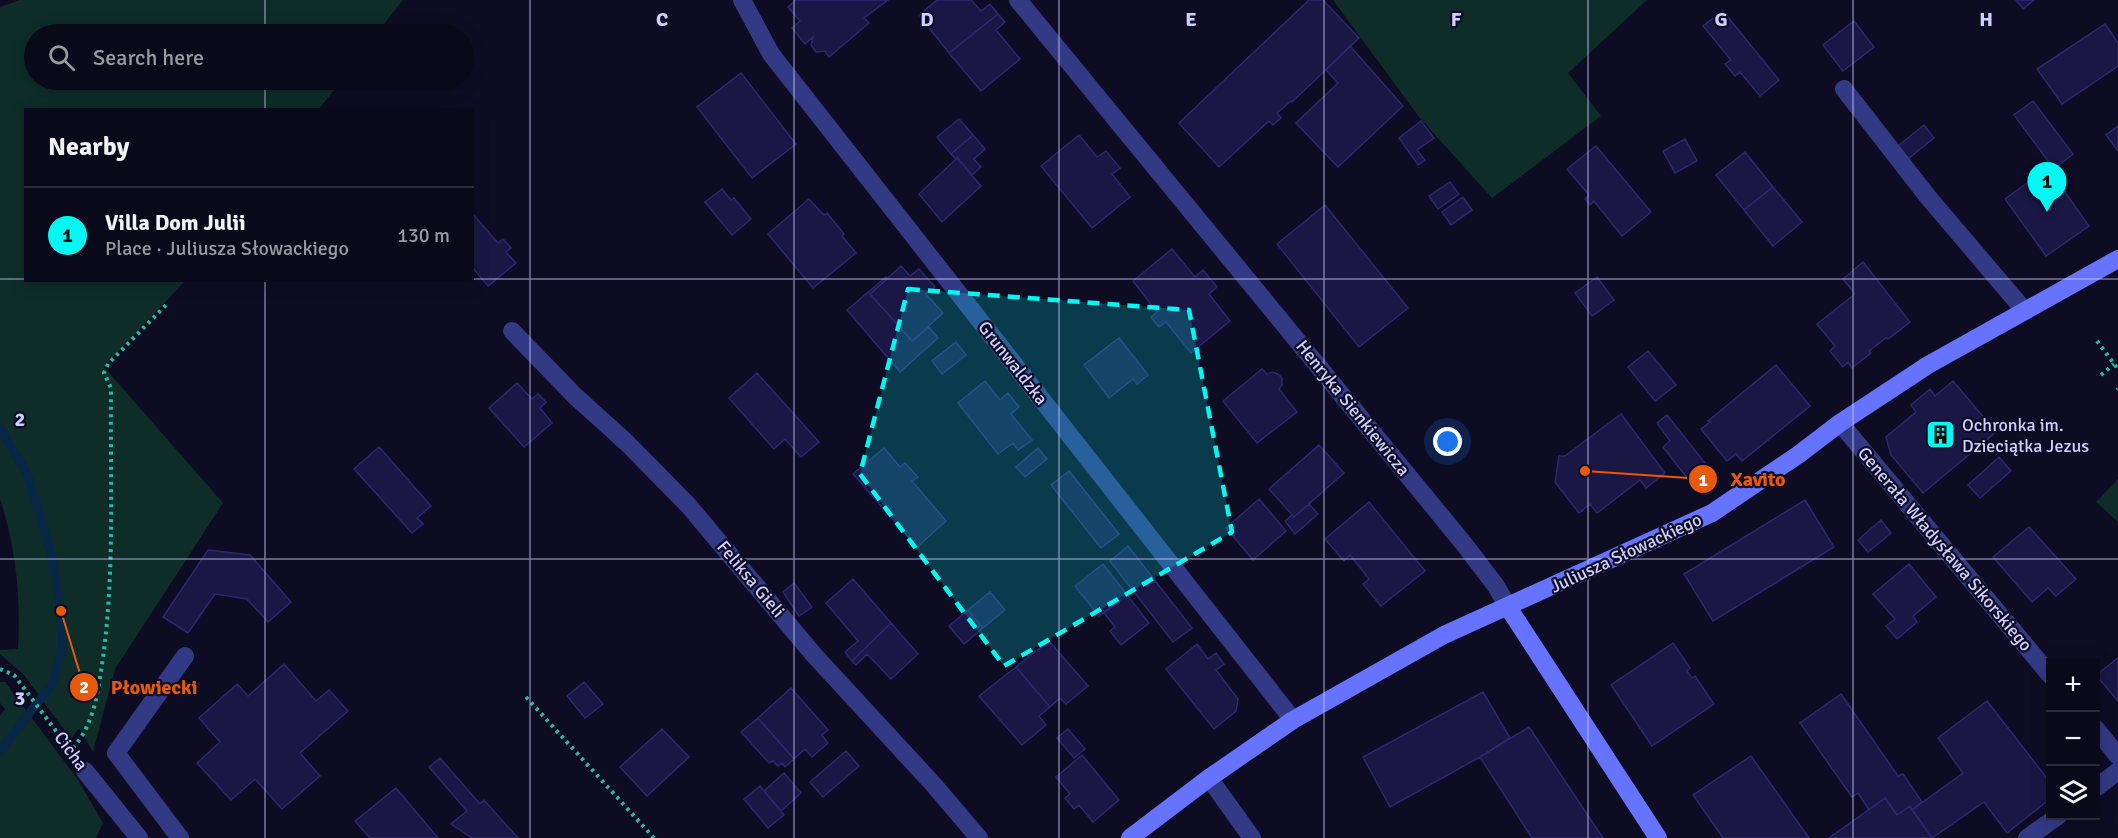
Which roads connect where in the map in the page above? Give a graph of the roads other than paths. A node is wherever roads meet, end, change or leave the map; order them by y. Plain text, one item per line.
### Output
1 (742, 0) edge
2 (1018, 0) edge
3 (1844, 89) dead end
4 (2118, 259) edge
5 (2024, 310) junction
6 (512, 331) dead end
7 (1840, 423) junction
8 (1508, 607) junction
9 (186, 656) dead end
10 (2046, 670) edge
11 (1293, 720) junction
12 (2100, 734) edge
13 (2118, 756) edge
14 (85, 771) road end
15 (2118, 771) edge
16 (1209, 778) junction
17 (2100, 785) edge
18 (2052, 820) edge
19 (139, 838) edge
20 (180, 838) edge
21 (979, 838) edge
22 (1130, 838) edge
23 (1252, 838) edge
24 (1658, 838) edge
25 (2027, 838) edge

1 - 11 street, Grunwaldzka
2 - 8 street, Henryka Sienkiewicza
3 - 5 street
4 - 5 street, Juliusza Słowackiego
5 - 7 street, Juliusza Słowackiego
6 - 21 street, Feliksa Gieli
7 - 8 street, Juliusza Słowackiego
7 - 10 street, Generała Władysława Sikorskiego
8 - 11 street, Juliusza Słowackiego
8 - 24 street, Henryka Sienkiewicza
9 - 20 street
11 - 16 street, Juliusza Słowackiego
12 - 13 street
14 - 19 street, Cicha
15 - 17 street
16 - 22 street, Juliusza Słowackiego
16 - 23 street
18 - 25 street

